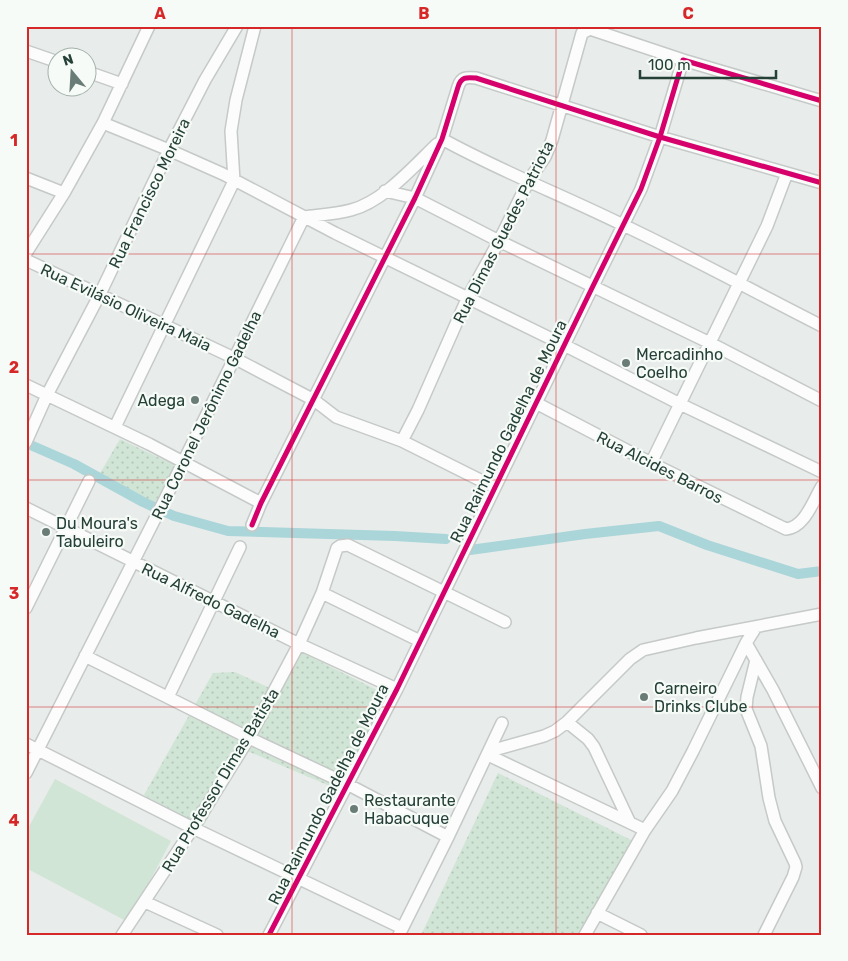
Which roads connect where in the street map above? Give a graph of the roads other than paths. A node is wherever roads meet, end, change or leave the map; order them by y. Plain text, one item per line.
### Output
1 (149, 26) edge
2 (237, 26) edge
3 (254, 26) edge
4 (26, 51) edge
5 (48, 59) edge
6 (683, 60) junction
7 (98, 76) edge
8 (122, 84) junction
9 (822, 101) edge
10 (561, 104) junction
11 (102, 123) junction
12 (660, 137) junction
13 (442, 139) junction
14 (170, 150) junction
15 (788, 173) junction
16 (26, 178) edge
17 (529, 180) junction
18 (234, 181) junction
19 (822, 183) edge
20 (385, 191) junction
21 (64, 193) junction
22 (415, 198) junction
23 (304, 217) junction
24 (623, 224) junction
25 (499, 241) junction
26 (26, 253) edge
27 (384, 257) junction
28 (26, 260) edge
29 (739, 284) junction
30 (592, 286) junction
31 (100, 294) junction
32 (467, 299) junction
33 (165, 324) junction
34 (822, 326) edge
35 (710, 343) junction
36 (564, 345) junction
37 (234, 358) junction
38 (26, 385) edge
39 (47, 394) junction
40 (314, 400) junction
41 (822, 401) edge
42 (536, 403) junction
43 (680, 404) junction
44 (115, 427) junction
45 (402, 441) junction
46 (26, 442) edge
47 (182, 461) junction
48 (651, 463) junction
49 (822, 472) edge
50 (89, 481) dead end
51 (822, 486) edge
52 (494, 487) junction
53 (261, 503) junction
54 (26, 508) edge
55 (252, 525) dead end
56 (66, 529) junction
57 (240, 547) dead end
58 (133, 562) junction
59 (444, 592) junction
60 (322, 593) junction
61 (213, 601) junction
62 (26, 608) edge
63 (822, 614) edge
64 (505, 622) dead end
65 (756, 627) junction
66 (420, 641) junction
67 (746, 643) junction
68 (299, 644) junction
69 (85, 656) junction
70 (756, 660) junction
71 (396, 689) junction
72 (168, 697) junction
73 (567, 722) junction
74 (502, 723) dead end
75 (249, 738) junction
76 (26, 744) edge
77 (38, 750) junction
78 (489, 753) junction
79 (26, 773) edge
80 (348, 784) junction
81 (822, 788) edge
82 (630, 823) junction
83 (193, 828) junction
84 (645, 830) junction
85 (448, 837) junction
86 (299, 878) junction
87 (145, 902) junction
88 (596, 913) junction
89 (400, 931) edge
90 (122, 935) edge
91 (217, 935) edge
92 (269, 935) edge
93 (585, 935) edge
94 (641, 935) edge
95 (764, 935) edge

1 - 8 street
2 - 14 street, Rua Francisco Moreira
3 - 18 street
4 - 5 street
6 - 9 street
6 - 10 street, Rua Dimas Guedes Patriota
6 - 12 street, Rua Raimundo Gadelha de Moura
7 - 8 street
8 - 11 street
10 - 12 street
10 - 13 street
10 - 17 street, Rua Dimas Guedes Patriota
11 - 14 street
11 - 21 street
12 - 15 street
12 - 24 street, Rua Raimundo Gadelha de Moura
13 - 17 street
13 - 20 street
13 - 22 street
14 - 18 street
14 - 31 street, Rua Francisco Moreira
15 - 19 street
15 - 29 street
16 - 21 street
17 - 24 street
17 - 25 street, Rua Dimas Guedes Patriota
18 - 23 street
18 - 33 street
20 - 22 street
20 - 23 street
21 - 26 street
22 - 25 street
22 - 27 street
23 - 27 street
23 - 37 street, Rua Coronel Jerônimo Gadelha
24 - 29 street
24 - 30 street, Rua Raimundo Gadelha de Moura
25 - 30 street
25 - 32 street, Rua Dimas Guedes Patriota
27 - 32 street
27 - 40 street
28 - 31 street, Rua Evilásio Oliveira Maia
29 - 34 street
29 - 35 street
30 - 35 street
30 - 36 street, Rua Raimundo Gadelha de Moura
31 - 33 street, Rua Evilásio Oliveira Maia
31 - 39 street, Rua Francisco Moreira
32 - 36 street
32 - 45 street, Rua Dimas Guedes Patriota
33 - 37 street, Rua Evilásio Oliveira Maia
33 - 44 street
35 - 41 street
35 - 43 street
36 - 42 street, Rua Raimundo Gadelha de Moura
36 - 43 street
37 - 40 street, Rua Evilásio Oliveira Maia
37 - 47 street, Rua Coronel Jerônimo Gadelha
38 - 39 street
39 - 44 street
39 - 46 street, Rua Francisco Moreira
40 - 45 street, Rua Evilásio Oliveira Maia
40 - 53 street
42 - 48 street, Rua Alcides Barros
42 - 52 street, Rua Raimundo Gadelha de Moura
43 - 48 street
43 - 49 street
44 - 47 street
45 - 52 street, Rua Evilásio Oliveira Maia
47 - 53 street
47 - 58 street, Rua Coronel Jerônimo Gadelha
48 - 51 street, Rua Alcides Barros
50 - 56 street
52 - 59 street, Rua Raimundo Gadelha de Moura
53 - 55 street
54 - 56 street, Rua Alfredo Gadelha
56 - 58 street, Rua Alfredo Gadelha
56 - 62 street
57 - 61 street
58 - 61 street, Rua Alfredo Gadelha
58 - 69 street, Rua Coronel Jerônimo Gadelha
59 - 60 street, Rua Professor Dimas Batista
59 - 64 street
59 - 66 street, Rua Raimundo Gadelha de Moura
60 - 66 street
60 - 68 street, Rua Professor Dimas Batista
61 - 68 street, Rua Alfredo Gadelha
61 - 72 street
63 - 65 street
65 - 67 street
65 - 73 street
66 - 71 street, Rua Raimundo Gadelha de Moura
67 - 70 street
67 - 84 street
68 - 71 street, Rua Alfredo Gadelha
68 - 75 street, Rua Professor Dimas Batista
69 - 72 street
69 - 77 street, Rua Coronel Jerônimo Gadelha
70 - 81 street
70 - 95 street
71 - 80 street, Rua Raimundo Gadelha de Moura
72 - 75 street
73 - 78 street
73 - 82 street
74 - 78 street
75 - 80 street
75 - 83 street, Rua Professor Dimas Batista
76 - 77 street
77 - 79 street, Rua Coronel Jerônimo Gadelha
77 - 83 street
78 - 82 street
78 - 85 street
80 - 85 street
80 - 86 street, Rua Raimundo Gadelha de Moura
82 - 84 street
83 - 86 street
83 - 87 street, Rua Professor Dimas Batista
84 - 88 street
85 - 89 street
86 - 89 street
86 - 92 street, Rua Raimundo Gadelha de Moura
87 - 90 street, Rua Professor Dimas Batista
87 - 91 street
88 - 93 street
88 - 94 street

